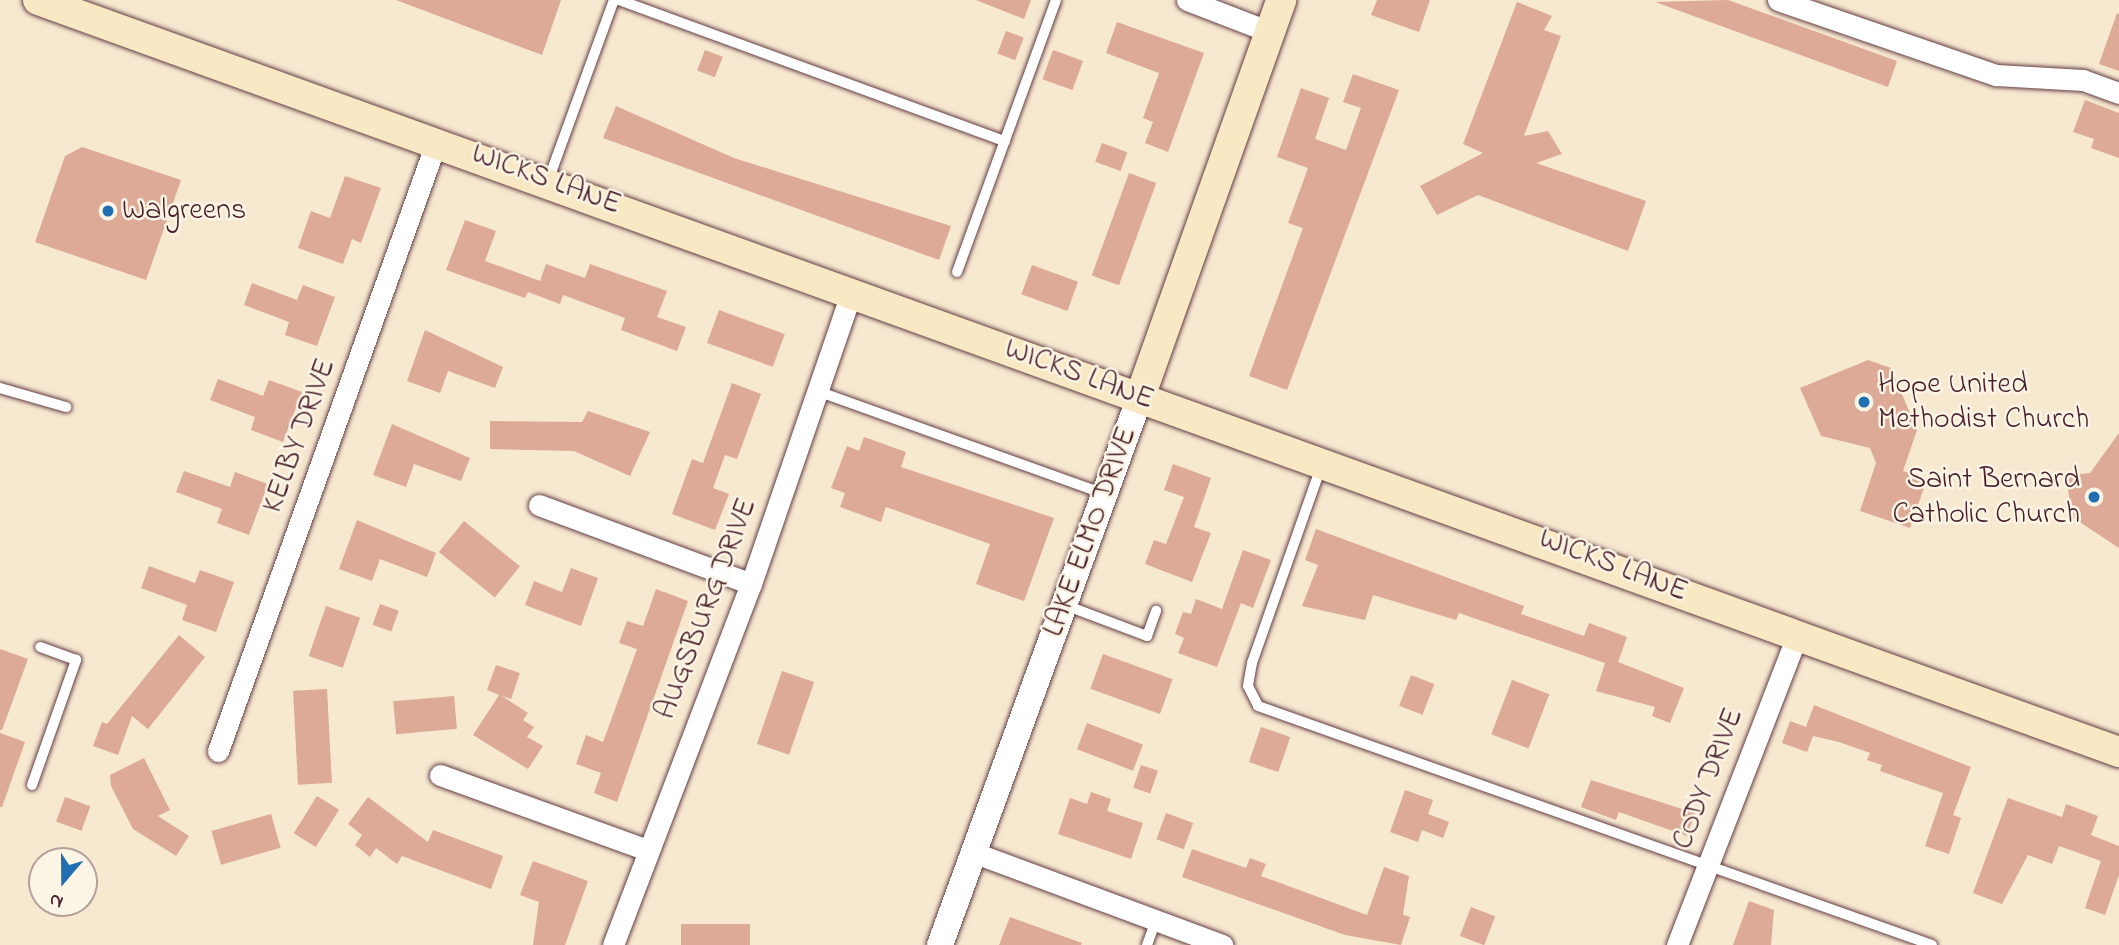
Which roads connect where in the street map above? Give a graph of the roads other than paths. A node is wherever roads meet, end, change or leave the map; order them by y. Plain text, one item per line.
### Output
1 (38, 0) edge
2 (616, 0) edge
3 (1056, 0) edge
4 (1187, 0) edge
5 (1281, 0) edge
6 (1777, 0) edge
7 (1270, 32) junction
8 (2119, 93) edge
9 (437, 140) junction
10 (1005, 141) junction
11 (548, 181) junction
12 (957, 272) dead end
13 (852, 291) junction
14 (0, 388) edge
15 (817, 391) junction
16 (1140, 397) junction
17 (66, 407) dead end
18 (1323, 461) junction
19 (1105, 494) junction
20 (539, 505) dead end
21 (751, 584) junction
22 (1065, 605) junction
23 (1156, 611) dead end
24 (1797, 635) junction
25 (40, 647) dead end
26 (218, 751) dead end
27 (2119, 752) edge
28 (440, 775) dead end
29 (32, 786) dead end
30 (647, 850) junction
31 (975, 853) junction
32 (1708, 865) junction
33 (1156, 920) junction
34 (613, 945) edge
35 (940, 945) edge
36 (1147, 945) edge
37 (1223, 945) edge
38 (1677, 945) edge
39 (1932, 945) edge

1 - 9 main road, WICKS LANE
2 - 10 lane
2 - 11 lane
3 - 10 lane
4 - 7 street
5 - 7 main road, LAKE ELMO DRIVE
6 - 8 street
7 - 16 main road, LAKE ELMO DRIVE
9 - 11 main road, WICKS LANE
9 - 26 street, KELBY DRIVE
10 - 12 lane
11 - 13 main road, WICKS LANE
13 - 15 street, AUGSBURG DRIVE
13 - 16 main road, WICKS LANE
14 - 17 lane
15 - 19 lane
15 - 21 street, AUGSBURG DRIVE
16 - 18 main road, WICKS LANE
16 - 19 street, LAKE ELMO DRIVE
18 - 24 main road, WICKS LANE
18 - 32 lane
19 - 22 street, LAKE ELMO DRIVE
20 - 21 street
21 - 30 street, AUGSBURG DRIVE
22 - 23 lane
22 - 31 street, LAKE ELMO DRIVE
24 - 27 main road, WICKS LANE
24 - 32 street, CODY DRIVE
25 - 29 lane
28 - 30 street
30 - 34 street, AUGSBURG DRIVE
31 - 33 street
31 - 35 street, LAKE ELMO DRIVE
32 - 38 street, CODY DRIVE
32 - 39 lane
33 - 36 lane
33 - 37 street

